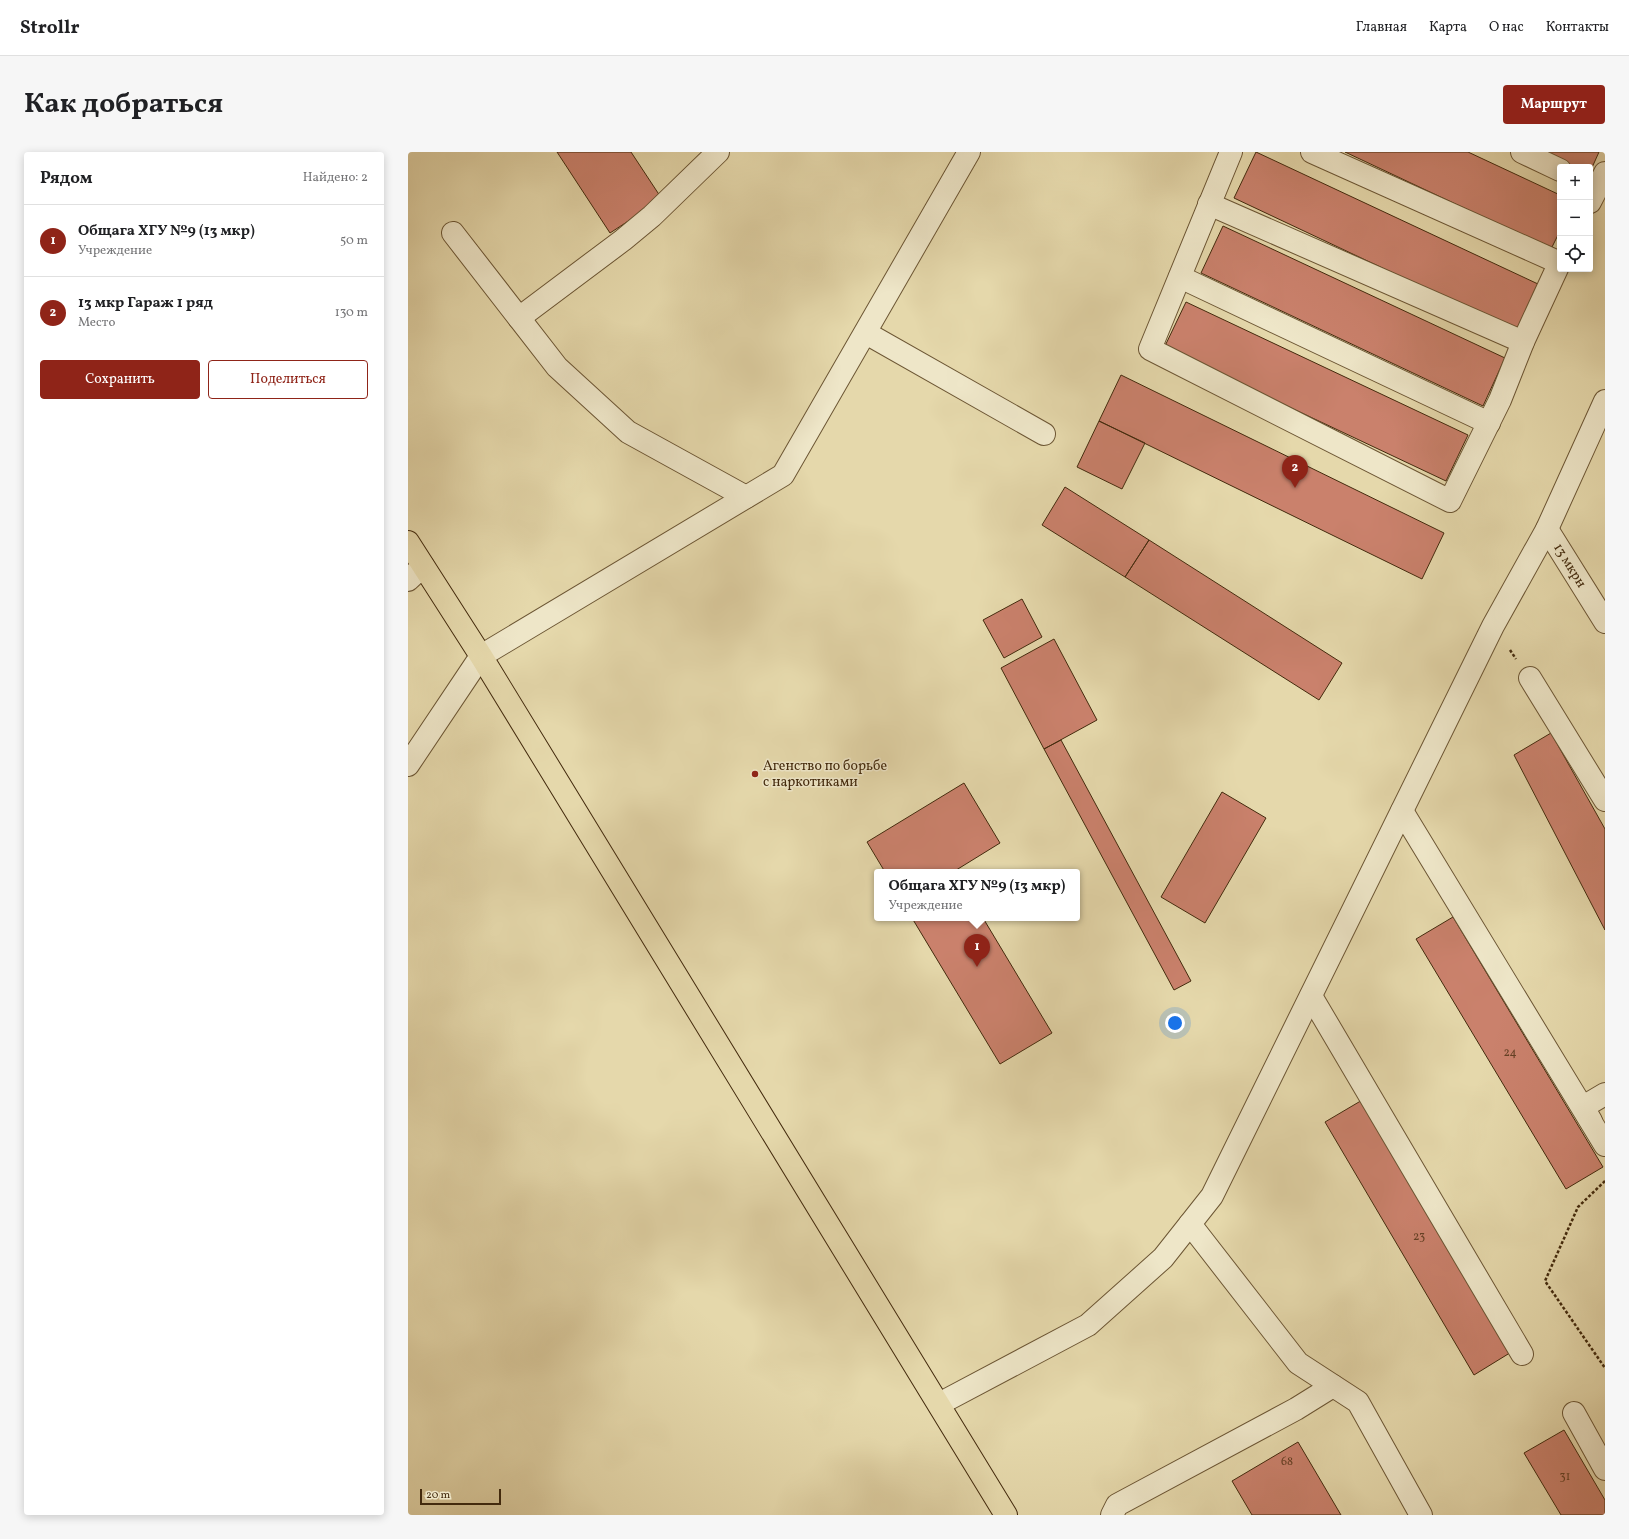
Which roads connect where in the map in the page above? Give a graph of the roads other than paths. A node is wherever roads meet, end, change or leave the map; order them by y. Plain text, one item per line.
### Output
1 (718, 152) edge
2 (969, 152) edge
3 (1231, 152) edge
4 (1312, 152) edge
5 (1522, 152) edge
6 (1557, 169) edge
7 (1209, 204) junction
8 (453, 233) dead end
9 (1557, 261) edge
10 (1557, 268) edge
11 (1180, 277) junction
12 (519, 318) junction
13 (866, 333) junction
14 (1523, 342) junction
15 (1605, 401) edge
16 (1488, 423) junction
17 (1044, 434) dead end
18 (746, 497) junction
19 (1547, 528) junction
20 (408, 542) edge
21 (415, 573) edge
22 (1605, 622) edge
23 (481, 656) junction
24 (1530, 678) road end
25 (408, 766) edge
26 (1605, 800) edge
27 (1402, 811) junction
28 (1311, 996) junction
29 (1605, 1094) edge
30 (1605, 1144) edge
31 (1190, 1224) junction
32 (1522, 1354) dead end
33 (1333, 1386) junction
34 (939, 1404) junction
35 (1574, 1413) dead end
36 (1605, 1469) edge
37 (1006, 1515) edge
38 (1112, 1515) edge
39 (1420, 1515) edge

1 - 12 street
2 - 13 street
3 - 7 street
4 - 9 street
5 - 6 street
7 - 11 street
7 - 14 street
8 - 12 street
10 - 14 street
11 - 16 street
11 - 16 street
12 - 18 street
13 - 17 street
13 - 18 street
14 - 16 street
15 - 19 street
18 - 23 street
19 - 22 street, 13 мкрн
19 - 27 street
20 - 21 highway
21 - 23 highway
23 - 25 street
23 - 34 highway
24 - 26 street
27 - 28 street
27 - 30 street
28 - 31 street
28 - 32 street
29 - 30 street
31 - 33 street
31 - 34 street
33 - 38 street
33 - 39 street
34 - 37 highway
35 - 36 street

